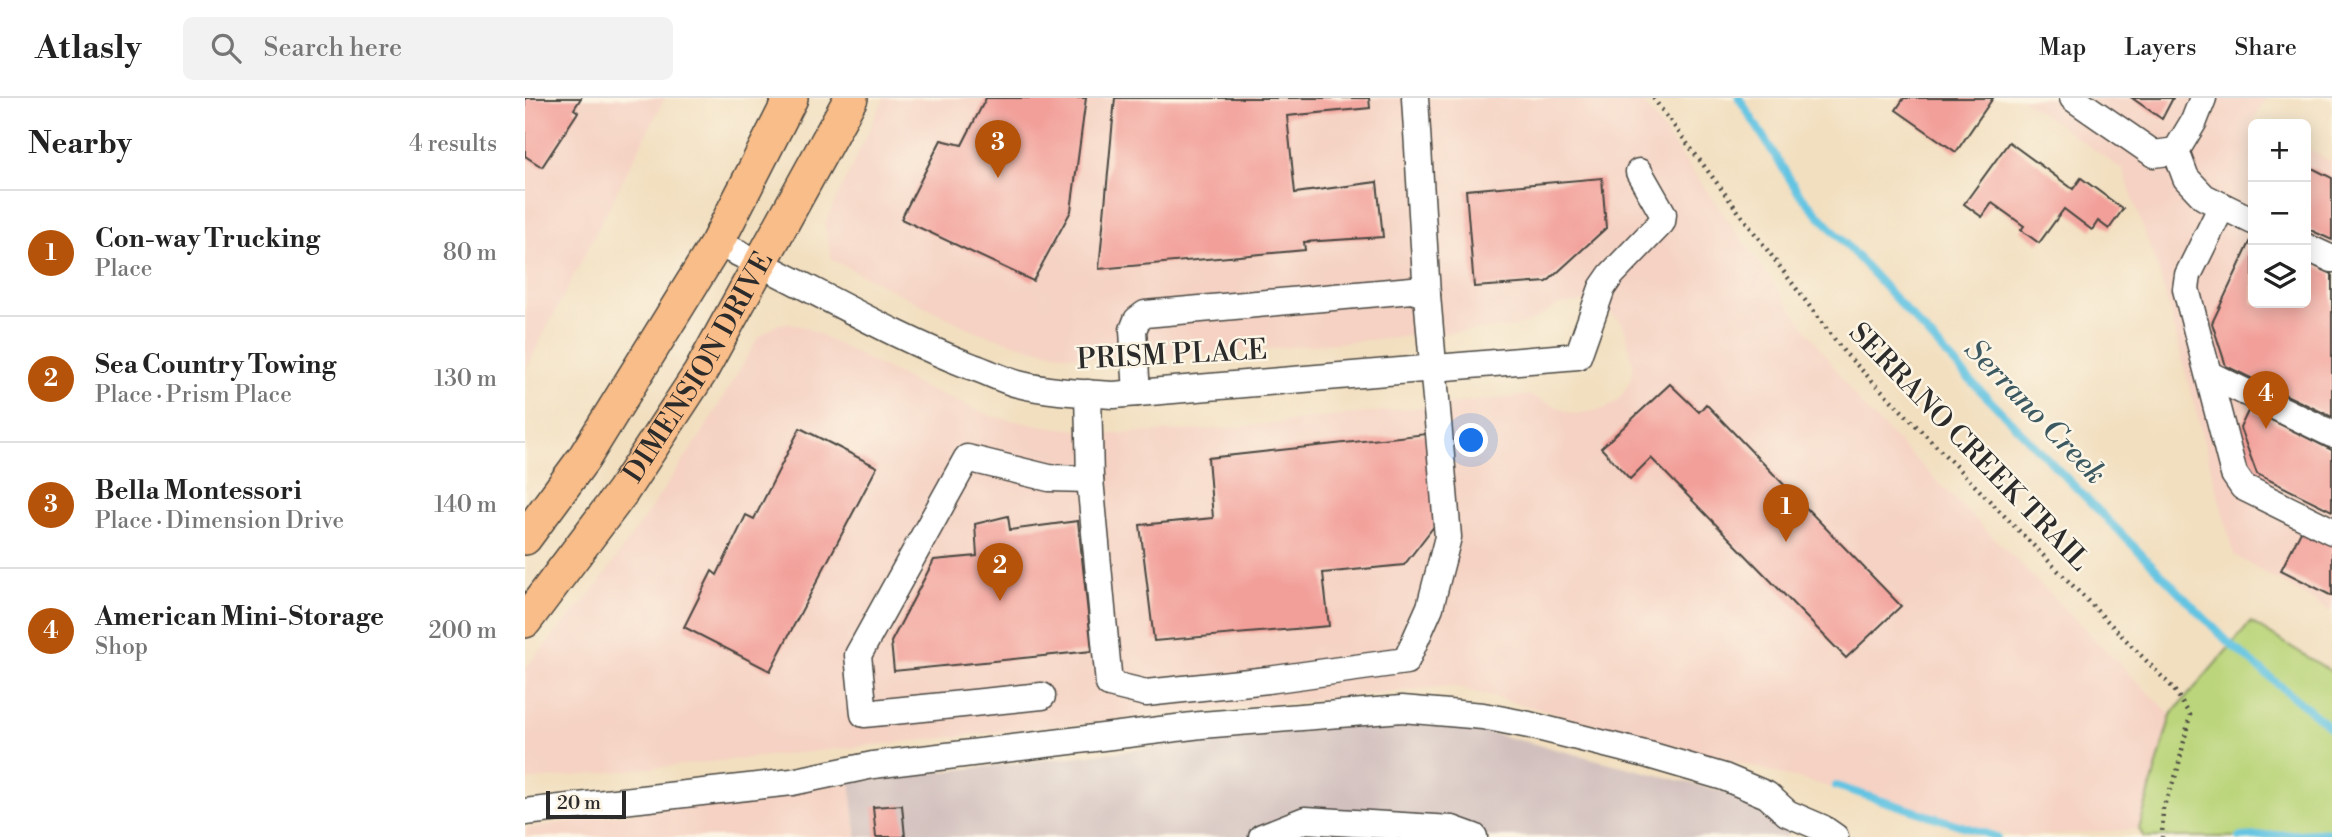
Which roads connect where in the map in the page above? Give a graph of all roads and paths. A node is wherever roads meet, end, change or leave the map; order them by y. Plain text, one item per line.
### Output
1 (791, 98) edge
2 (851, 98) edge
3 (1415, 98) edge
4 (1653, 98) edge
5 (2073, 98) edge
6 (2203, 98) edge
7 (2176, 151) junction
8 (1639, 172) dead end
9 (2222, 206) junction
10 (2248, 219) edge
11 (717, 243) junction
12 (2311, 250) edge
13 (2332, 260) edge
14 (761, 263) junction
15 (1427, 295) junction
16 (1432, 368) junction
17 (2210, 376) junction
18 (1088, 393) junction
19 (1137, 393) junction
20 (2332, 434) edge
21 (1090, 479) junction
22 (2332, 531) edge
23 (525, 538) edge
24 (525, 621) edge
25 (1042, 696) dead end
26 (525, 812) edge
27 (1262, 837) edge
28 (1474, 837) edge
29 (1835, 837) edge
30 (2162, 837) edge

1 - 11 main road, DIMENSION DRIVE
2 - 14 main road, DIMENSION DRIVE
3 - 15 street
4 - 30 path, SERRANO CREEK TRAIL
5 - 7 street
6 - 7 street
7 - 9 street
8 - 16 street, PRISM PLACE
9 - 10 street
9 - 17 street
11 - 14 street, PRISM PLACE
11 - 23 main road, DIMENSION DRIVE
12 - 13 street
14 - 18 street, PRISM PLACE
14 - 24 main road, DIMENSION DRIVE
15 - 16 street
15 - 19 street
16 - 19 street, PRISM PLACE
16 - 21 street
17 - 20 street
17 - 22 street
18 - 19 street, PRISM PLACE
18 - 21 street
21 - 25 street
26 - 29 street
27 - 28 street

